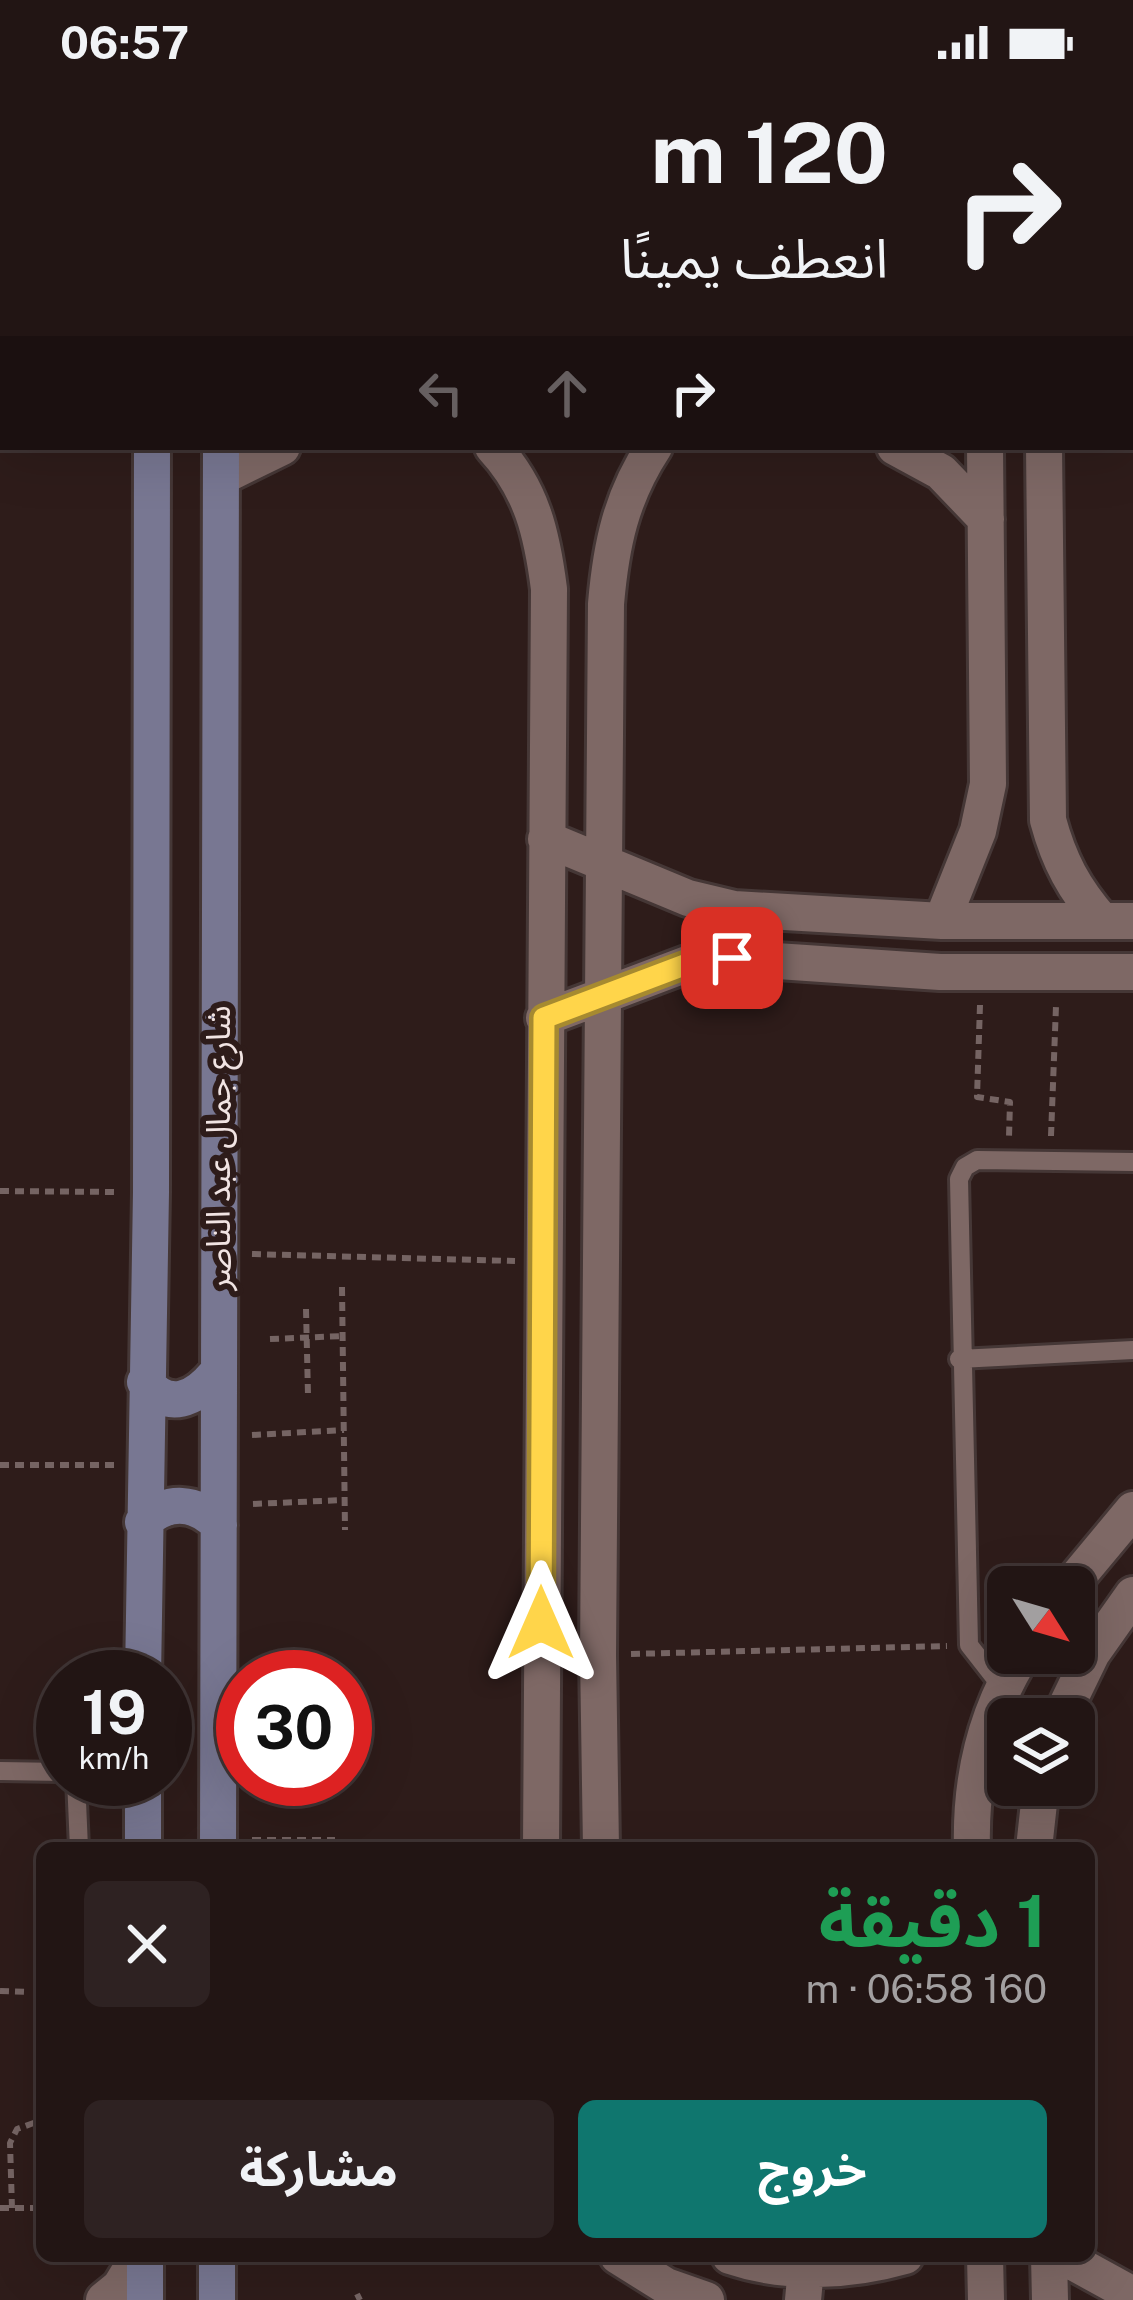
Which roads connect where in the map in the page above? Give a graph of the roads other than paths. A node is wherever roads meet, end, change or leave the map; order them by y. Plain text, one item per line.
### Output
1 (152, 450) edge
2 (270, 450) edge
3 (497, 450) edge
4 (652, 450) edge
5 (901, 450) edge
6 (985, 450) edge
7 (1043, 450) edge
8 (221, 462) edge
9 (986, 519) junction
10 (1048, 780) junction
11 (988, 784) junction
12 (546, 839) junction
13 (604, 861) junction
14 (734, 909) junction
15 (942, 921) junction
16 (1118, 921) edge
17 (732, 958) junction
18 (1133, 972) edge
19 (605, 995) junction
20 (544, 1018) junction
21 (1133, 1162) edge
22 (1133, 1350) edge
23 (959, 1358) junction
24 (216, 1374) junction
25 (145, 1382) junction
26 (1133, 1510) edge
27 (219, 1515) junction
28 (143, 1522) junction
29 (1086, 1566) edge
30 (1133, 1595) edge
31 (143, 1650) edge
32 (226, 1650) edge
33 (1009, 1674) edge
34 (1001, 1687) junction
35 (1070, 1698) edge
36 (0, 1771) edge
37 (36, 1772) edge
38 (77, 1806) edge
39 (142, 1806) edge
40 (223, 1806) edge
41 (1039, 1806) edge
42 (79, 1842) edge
43 (143, 1842) edge
44 (218, 1842) edge
45 (541, 1842) edge
46 (601, 1842) edge
47 (972, 1842) edge
48 (1035, 1842) edge
49 (138, 2262) edge
50 (142, 2262) edge
51 (217, 2262) edge
52 (628, 2262) edge
53 (745, 2262) edge
54 (880, 2262) edge
55 (985, 2262) edge
56 (1049, 2262) edge
57 (1073, 2262) edge
58 (800, 2284) edge
59 (1133, 2295) edge
60 (104, 2300) edge
61 (145, 2300) edge
62 (217, 2300) edge
63 (706, 2300) edge
64 (986, 2300) edge
65 (1050, 2300) edge

1 - 25 main road, شارع جمال عبد الناصر
2 - 8 street
3 - 12 street
4 - 13 street
5 - 9 street
6 - 9 street
7 - 10 street
8 - 24 main road, شارع جمال عبد الناصر
9 - 11 street
10 - 11 street
10 - 16 street
11 - 15 street
12 - 13 street
12 - 20 street
13 - 14 street
13 - 19 street
14 - 15 street
14 - 17 street
15 - 16 street
17 - 18 street
17 - 19 street
19 - 20 street
19 - 46 street
20 - 45 street
21 - 23 lane
22 - 23 lane
23 - 34 lane
24 - 25 main road
24 - 27 main road, شارع جمال عبد الناصر
25 - 28 main road, شارع جمال عبد الناصر
26 - 29 street
27 - 28 main road
27 - 32 main road, شارع جمال عبد الناصر
28 - 31 main road, شارع جمال عبد الناصر
30 - 35 street
33 - 34 street
34 - 47 street
36 - 37 lane
38 - 42 lane
39 - 43 main road
40 - 44 main road, شارع جمال عبد الناصر
41 - 48 street
49 - 60 street
50 - 61 main road
51 - 62 main road
52 - 63 street
53 - 58 street
54 - 58 street
55 - 64 street
56 - 65 street
57 - 59 street

